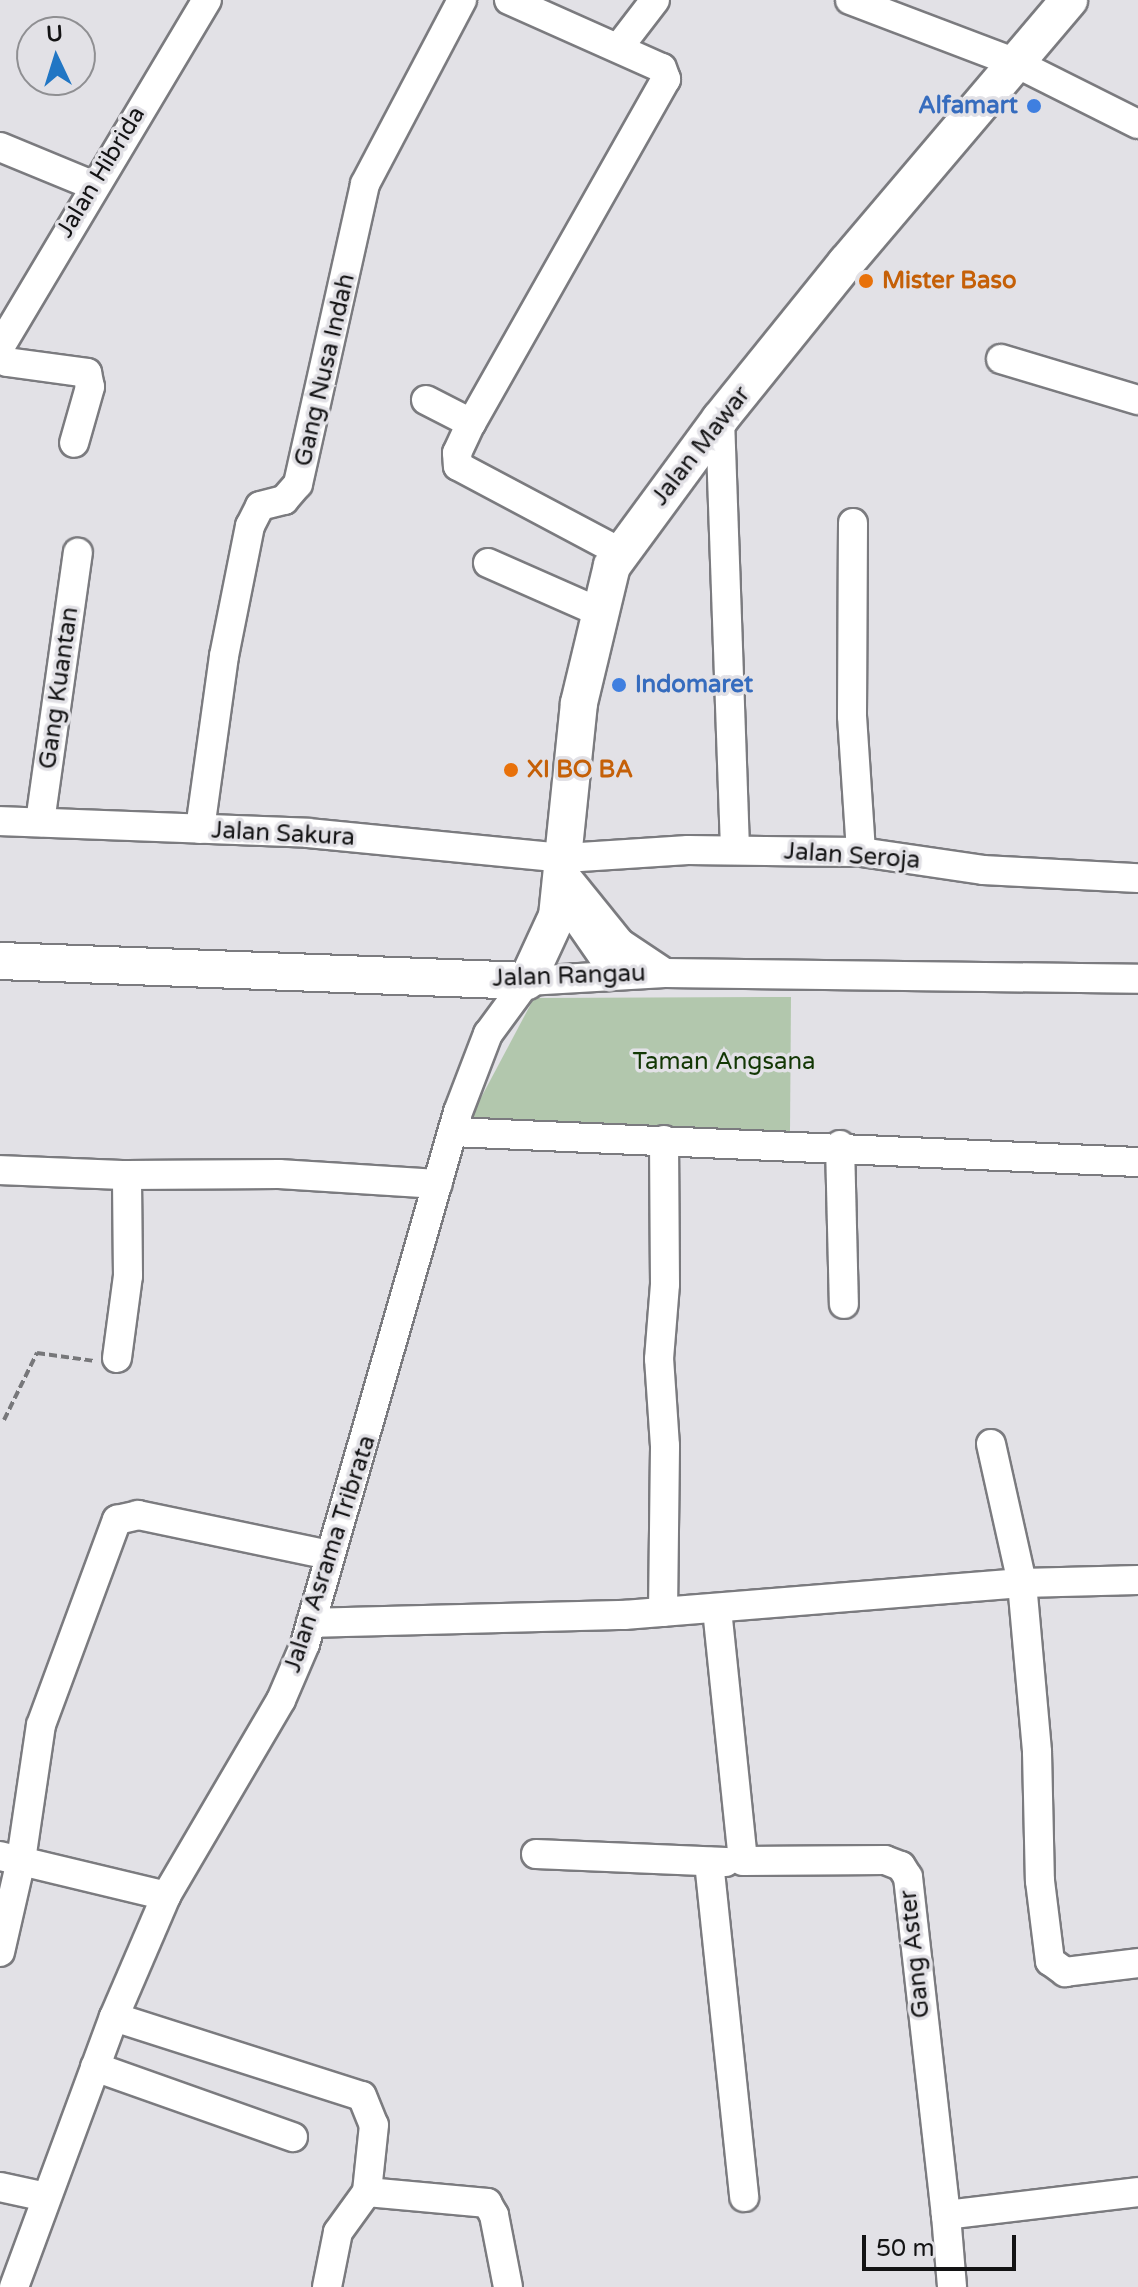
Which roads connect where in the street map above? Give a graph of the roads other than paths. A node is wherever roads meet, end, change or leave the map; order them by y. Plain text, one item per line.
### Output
1 (207, 0) edge
2 (462, 0) edge
3 (509, 0) edge
4 (655, 0) edge
5 (850, 0) edge
6 (1069, 0) edge
7 (619, 47) junction
8 (1016, 63) junction
9 (1138, 124) edge
10 (0, 147) edge
11 (92, 185) junction
12 (0, 347) edge
13 (0, 353) edge
14 (1001, 359) dead end
15 (426, 400) dead end
16 (1138, 400) edge
17 (720, 419) junction
18 (471, 423) junction
19 (74, 443) dead end
20 (853, 523) dead end
21 (620, 552) junction
22 (78, 553) dead end
23 (488, 563) dead end
24 (597, 611) junction
25 (0, 821) edge
26 (40, 822) junction
27 (200, 829) junction
28 (735, 850) junction
29 (861, 852) junction
30 (561, 874) junction
31 (1138, 878) edge
32 (0, 961) edge
33 (665, 973) junction
34 (615, 974) junction
35 (1138, 979) edge
36 (495, 991) junction
37 (453, 1132) junction
38 (664, 1140) junction
39 (840, 1145) junction
40 (1138, 1162) edge
41 (0, 1170) edge
42 (127, 1175) junction
43 (438, 1184) junction
44 (844, 1304) dead end
45 (117, 1358) road end
46 (991, 1444) dead end
47 (330, 1555) junction
48 (1138, 1580) edge
49 (1022, 1583) junction
50 (717, 1609) junction
51 (663, 1612) junction
52 (311, 1623) junction
53 (536, 1854) dead end
54 (10, 1858) edge
55 (743, 1861) junction
56 (709, 1862) junction
57 (166, 1896) junction
58 (0, 1952) edge
59 (1138, 1963) edge
60 (114, 2017) junction
61 (95, 2067) junction
62 (293, 2137) dead end
63 (0, 2187) edge
64 (367, 2192) junction
65 (1138, 2192) edge
66 (46, 2197) junction
67 (744, 2197) dead end
68 (946, 2215) junction
69 (14, 2287) edge
70 (327, 2287) edge
71 (508, 2287) edge
72 (952, 2287) edge

1 - 11 street, Jalan Hibrida
2 - 27 street, Gang Nusa Indah
3 - 7 street
4 - 7 street
5 - 8 street
6 - 8 main road, Jalan Mawar
7 - 18 street
8 - 9 street
8 - 17 main road, Jalan Mawar
10 - 11 street
11 - 12 street, Jalan Hibrida
13 - 19 street
14 - 16 street
15 - 18 street
17 - 21 main road, Jalan Mawar
17 - 28 street
18 - 21 street
20 - 29 street
21 - 24 main road, Jalan Mawar
22 - 26 street, Gang Kuantan
23 - 24 street
24 - 30 main road, Jalan Mawar
25 - 26 street, Jalan Sakura
26 - 27 street, Jalan Sakura
27 - 30 street, Jalan Sakura
28 - 29 street, Jalan Seroja
28 - 30 street, Jalan Seroja
29 - 31 street, Jalan Seroja
30 - 33 street
30 - 34 street
30 - 36 main road, Jalan Mawar
32 - 36 main road, Jalan Rangau
33 - 34 street, Jalan Rangau
33 - 35 street, Jalan Rangau
34 - 36 street, Jalan Rangau
36 - 37 street, Jalan Asrama Tribrata
37 - 38 street
37 - 43 street, Jalan Asrama Tribrata
38 - 39 street
38 - 51 street
39 - 40 street
39 - 44 street
41 - 42 street
42 - 43 street
42 - 45 street
43 - 47 street, Jalan Asrama Tribrata
46 - 49 street
47 - 52 street, Jalan Asrama Tribrata
47 - 54 street
48 - 49 street
49 - 50 street
49 - 59 street
50 - 51 street
50 - 55 street
51 - 52 street
52 - 57 street, Jalan Asrama Tribrata
53 - 56 street, Gang Aster
54 - 57 street
54 - 58 street
55 - 56 street, Gang Aster
55 - 68 street, Gang Aster
56 - 67 street
57 - 60 street, Jalan Asrama Tribrata
60 - 61 street, Jalan Asrama Tribrata
60 - 64 street
61 - 62 street
61 - 66 street, Jalan Asrama Tribrata
63 - 66 street
64 - 70 street
64 - 71 street
65 - 68 street
66 - 69 street, Jalan Asrama Tribrata
68 - 72 street, Gang Aster

